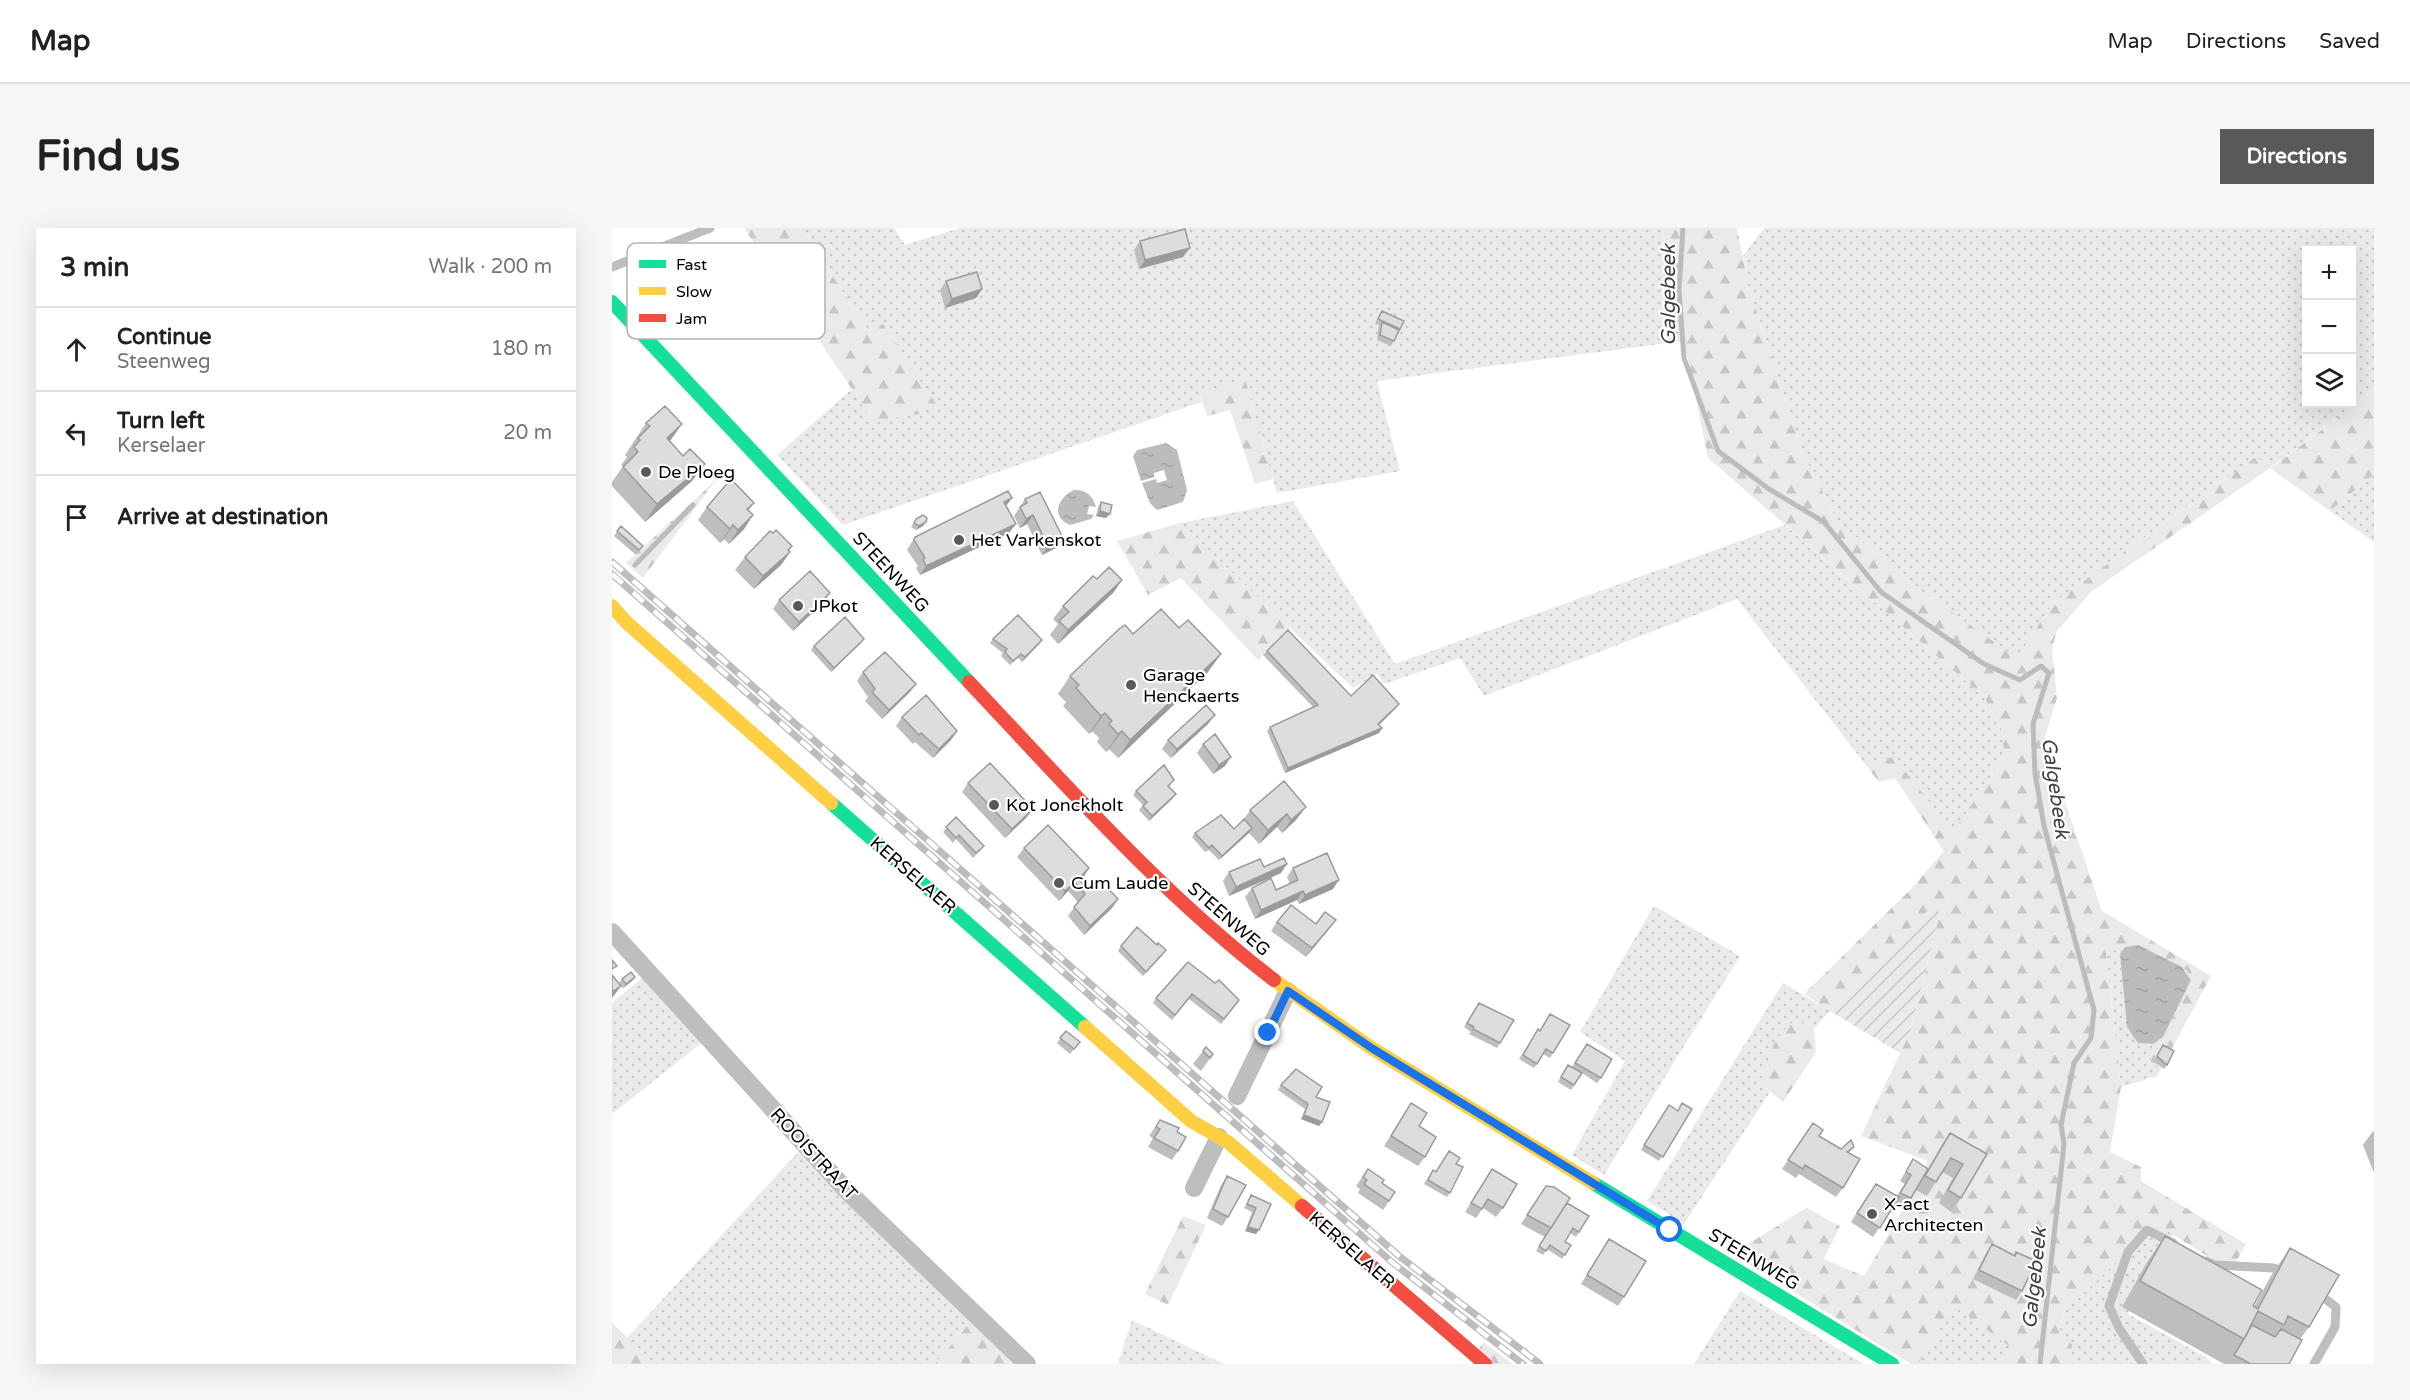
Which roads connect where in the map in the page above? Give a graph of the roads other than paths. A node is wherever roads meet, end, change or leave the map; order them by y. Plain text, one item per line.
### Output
1 (710, 228) edge
2 (672, 243) edge
3 (627, 261) edge
4 (612, 267) edge
5 (615, 312) edge
6 (627, 325) edge
7 (641, 339) edge
8 (612, 606) edge
9 (612, 932) edge
10 (1288, 991) junction
11 (1237, 1096) dead end
12 (1219, 1137) junction
13 (1194, 1188) dead end
14 (2183, 1249) edge
15 (2194, 1254) edge
16 (1027, 1364) edge
17 (1485, 1364) edge
18 (1892, 1364) edge
19 (2143, 1364) edge
20 (2314, 1364) edge

1 - 2 lane
3 - 4 lane
5 - 6 main road, STEENWEG
7 - 10 main road, STEENWEG
8 - 12 main road, KERSELAER
9 - 16 street, ROOISTRAAT
10 - 11 street
10 - 18 main road, STEENWEG
12 - 13 street
12 - 17 main road, KERSELAER
14 - 19 lane
15 - 20 lane

